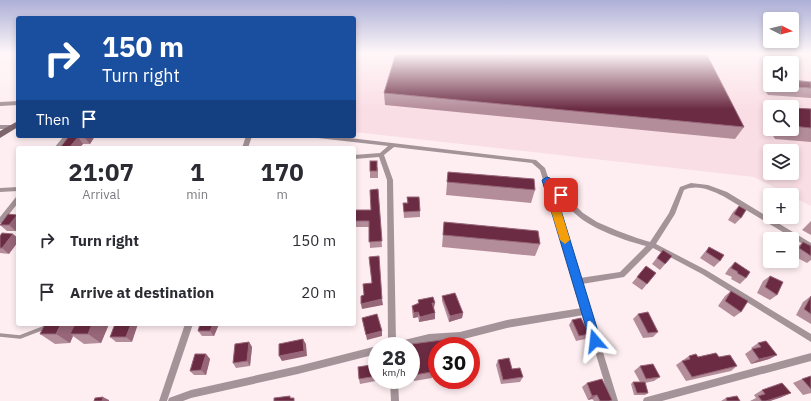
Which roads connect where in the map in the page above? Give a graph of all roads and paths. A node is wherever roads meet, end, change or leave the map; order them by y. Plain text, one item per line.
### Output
1 (16, 103) edge
2 (0, 104) edge
3 (16, 125) edge
4 (0, 126) edge
5 (0, 135) edge
6 (334, 138) edge
7 (392, 145) junction
8 (381, 155) junction
9 (356, 157) edge
10 (547, 180) junction
11 (16, 189) edge
12 (0, 190) edge
13 (16, 201) edge
14 (0, 221) edge
15 (652, 245) junction
16 (811, 246) edge
17 (578, 281) junction
18 (586, 312) junction
19 (50, 326) edge
20 (188, 326) edge
21 (0, 334) edge
22 (393, 337) edge
23 (811, 338) edge
24 (420, 340) edge
25 (368, 352) edge
26 (811, 357) edge
27 (394, 389) edge
28 (163, 401) edge
29 (172, 401) edge
30 (395, 401) edge
31 (614, 401) edge
32 (647, 401) edge

1 - 2 street
3 - 4 street
3 - 5 main road
6 - 7 street
7 - 8 street
7 - 10 street
8 - 9 street
8 - 22 street
10 - 15 street
10 - 17 street
11 - 12 street
13 - 14 street
15 - 16 street
15 - 17 street
15 - 23 street
17 - 18 street
18 - 24 street
18 - 31 street
19 - 21 lane
20 - 28 street
25 - 29 street
26 - 32 street
27 - 30 street

